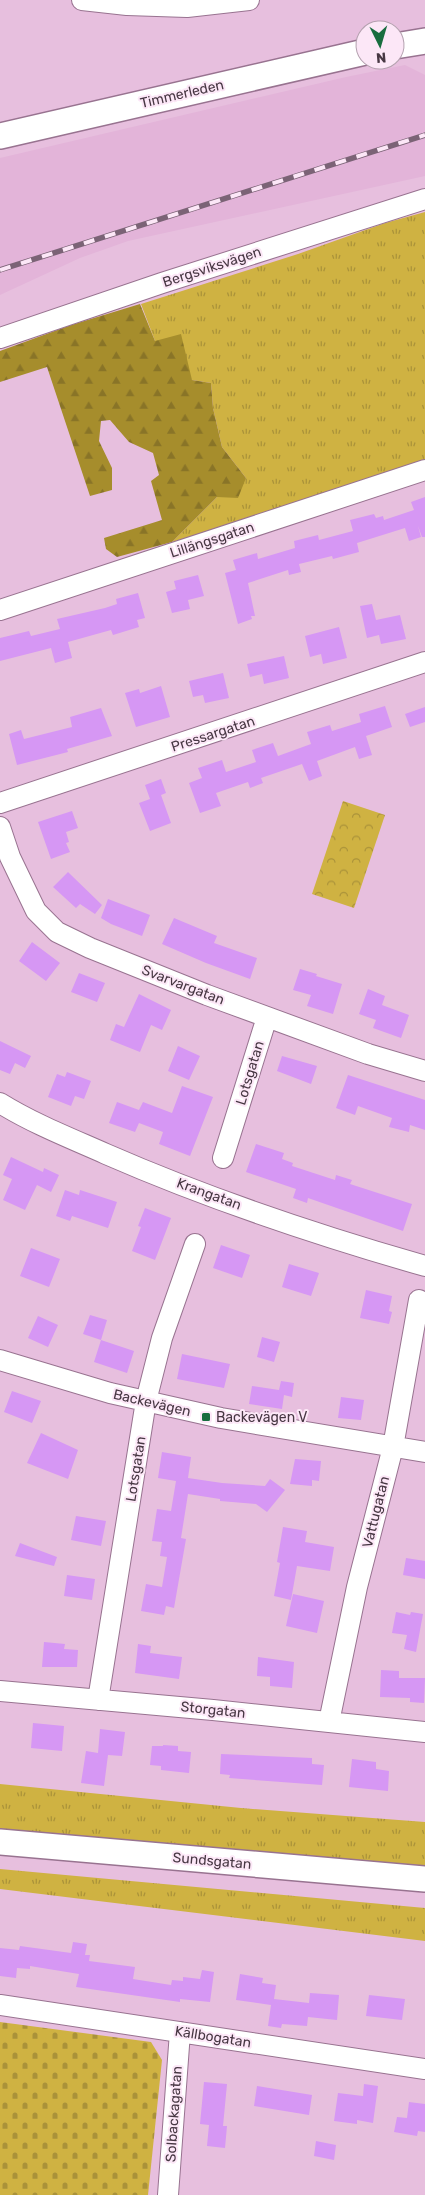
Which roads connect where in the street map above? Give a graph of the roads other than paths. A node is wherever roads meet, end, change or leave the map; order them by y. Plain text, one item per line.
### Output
1 (82, 0) edge
2 (249, 0) edge
3 (425, 41) edge
4 (405, 44) edge
5 (355, 54) edge
6 (0, 136) edge
7 (425, 199) edge
8 (0, 338) edge
9 (425, 470) edge
10 (0, 610) edge
11 (425, 662) edge
12 (0, 803) edge
13 (0, 827) edge
14 (268, 1017) junction
15 (425, 1071) edge
16 (0, 1103) edge
17 (223, 1158) dead end
18 (195, 1244) dead end
19 (425, 1266) edge
20 (419, 1300) dead end
21 (0, 1360) edge
22 (146, 1401) junction
23 (393, 1447) junction
24 (425, 1452) edge
25 (0, 1691) edge
26 (98, 1700) junction
27 (329, 1722) junction
28 (425, 1732) edge
29 (0, 1842) edge
30 (425, 1879) edge
31 (0, 2006) edge
32 (180, 2032) junction
33 (425, 2069) edge
34 (168, 2195) edge

1 - 2 street
3 - 4 main road
5 - 6 main road, Timmerleden
7 - 8 street, Bergsviksvägen
9 - 10 street, Lillängsgatan
11 - 12 street, Pressargatan
13 - 14 street, Svarvargatan
14 - 15 street, Svarvargatan
14 - 17 street, Lotsgatan
16 - 19 street, Krangatan
18 - 22 street, Lotsgatan
20 - 23 street, Vattugatan
21 - 22 street, Backevägen
22 - 23 street, Backevägen
22 - 26 street, Lotsgatan
23 - 24 street, Backevägen
23 - 27 street, Vattugatan
25 - 26 street, Storgatan
26 - 27 street, Storgatan
27 - 28 street, Storgatan
29 - 30 main road, Sundsgatan
31 - 32 street, Källbogatan
32 - 33 street, Källbogatan
32 - 34 street, Solbackagatan

